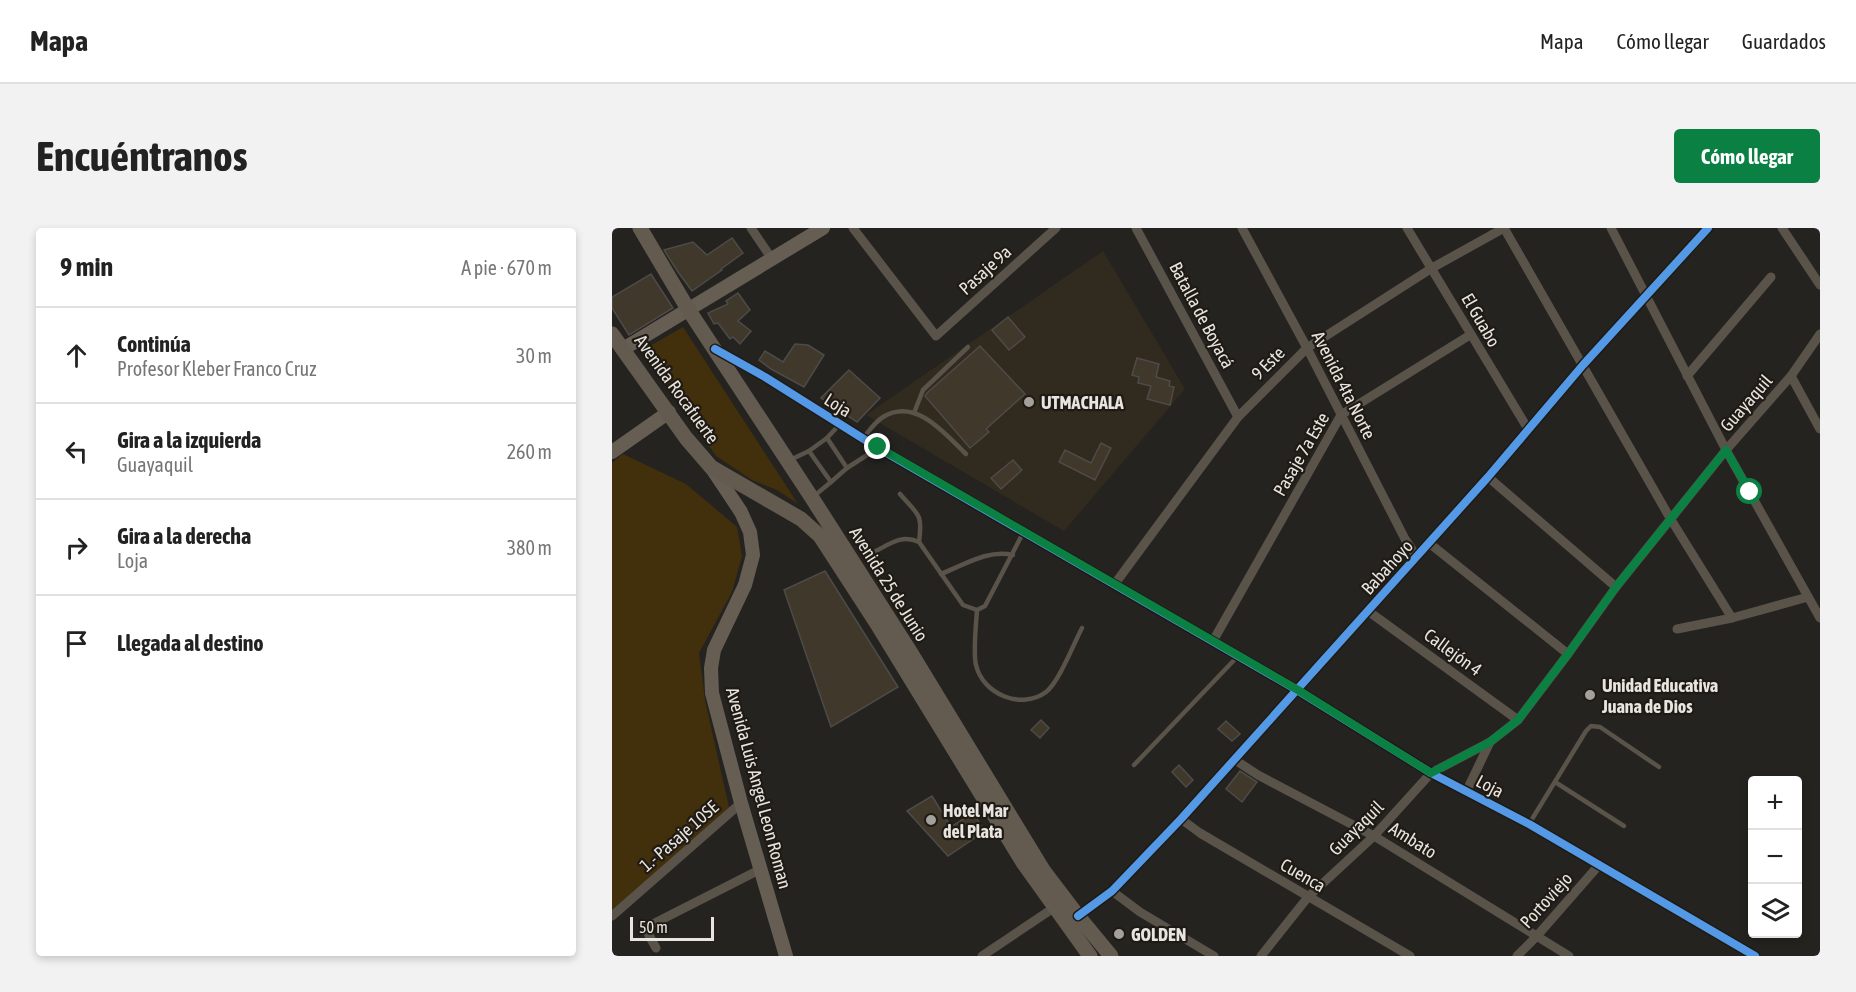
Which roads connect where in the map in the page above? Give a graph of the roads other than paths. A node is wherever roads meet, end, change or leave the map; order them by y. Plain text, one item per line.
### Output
1 (640, 228) edge
2 (751, 228) edge
3 (823, 228) edge
4 (853, 228) edge
5 (1136, 228) edge
6 (1242, 228) edge
7 (1407, 228) edge
8 (1504, 228) edge
9 (1611, 228) edge
10 (1708, 228) edge
11 (1782, 228) edge
12 (1053, 229) edge
13 (772, 259) junction
14 (1432, 268) junction
15 (1771, 277) dead end
16 (1820, 285) edge
17 (1646, 296) junction
18 (688, 309) junction
19 (612, 334) edge
20 (1820, 334) edge
21 (1470, 335) junction
22 (968, 347) dead end
23 (1306, 348) junction
24 (623, 349) junction
25 (715, 349) junction
26 (1583, 365) junction
27 (1687, 376) junction
28 (1791, 376) junction
29 (669, 412) junction
30 (914, 413) junction
31 (1341, 415) junction
32 (1238, 417) junction
33 (841, 424) junction
34 (1528, 429) junction
35 (1820, 429) edge
36 (827, 438) junction
37 (863, 438) junction
38 (878, 447) junction
39 (1726, 450) junction
40 (808, 451) junction
41 (612, 452) edge
42 (966, 454) dead end
43 (788, 461) junction
44 (711, 467) junction
45 (847, 468) junction
46 (1488, 477) junction
47 (831, 482) junction
48 (900, 494) dead end
49 (812, 498) junction
50 (1670, 519) junction
51 (1024, 532) junction
52 (919, 542) junction
53 (1429, 543) junction
54 (874, 552) dead end
55 (1013, 555) junction
56 (1417, 557) junction
57 (941, 574) junction
58 (1114, 585) junction
59 (1616, 587) junction
60 (1808, 597) junction
61 (976, 610) junction
62 (1368, 610) junction
63 (1732, 618) junction
64 (1820, 618) edge
65 (1082, 628) dead end
66 (1677, 629) dead end
67 (1213, 641) junction
68 (1568, 654) junction
69 (1238, 656) junction
70 (1298, 690) junction
71 (1518, 720) junction
72 (1490, 742) junction
73 (1235, 760) junction
74 (1134, 765) dead end
75 (1659, 767) dead end
76 (1431, 773) junction
77 (1555, 782) junction
78 (1467, 790) junction
79 (741, 803) junction
80 (1181, 819) junction
81 (1529, 824) junction
82 (1624, 826) dead end
83 (1374, 836) junction
84 (1599, 864) junction
85 (761, 869) junction
86 (1112, 891) junction
87 (1308, 897) junction
88 (1055, 907) junction
89 (612, 916) edge
90 (1078, 916) junction
91 (1536, 937) junction
92 (656, 948) dead end
93 (1737, 952) edge
94 (786, 956) edge
95 (982, 956) edge
96 (1090, 956) edge
97 (1111, 956) edge
98 (1214, 956) edge
99 (1260, 956) edge
100 (1410, 956) edge
101 (1517, 956) edge
102 (1569, 956) edge
103 (1755, 956) edge

1 - 18 main road, Avenida 25 de Junio
2 - 13 street
3 - 13 main road
4 - 12 street, Pasaje 9a
5 - 32 street, Batalla de Boyacá
6 - 23 street, Avenida 4ta Norte
7 - 14 street, El Guabo
8 - 14 street, 9 Este
8 - 26 street
9 - 17 street
10 - 17 street, Babahoyo
11 - 16 street
13 - 18 main road
14 - 21 street, El Guabo
14 - 23 street, 9 Este
15 - 27 street
17 - 26 street, Babahoyo
17 - 27 street
18 - 24 main road
18 - 25 main road, Avenida 25 de Junio
19 - 24 main road, Avenida Rocafuerte
20 - 28 street, Guayaquil
21 - 31 street, Pasaje 7a Este
21 - 34 street, El Guabo
22 - 30 lane
23 - 31 street, Avenida 4ta Norte
23 - 32 street, 9 Este
24 - 29 main road, Avenida Rocafuerte
25 - 33 street, Loja
25 - 43 main road, Avenida 25 de Junio
26 - 34 street, Babahoyo
26 - 50 street
27 - 39 street
28 - 35 street
28 - 39 street, Guayaquil
29 - 41 main road
29 - 44 main road, Avenida Rocafuerte
30 - 37 lane
30 - 42 lane
31 - 56 street, Avenida 4ta Norte
31 - 67 street, Pasaje 7a Este
32 - 58 street, 9 Este
33 - 36 lane
33 - 37 street, Loja
34 - 46 street, Babahoyo
36 - 40 lane
36 - 45 lane
37 - 38 street, Loja
38 - 45 lane
38 - 51 street, Loja
39 - 50 street, Guayaquil
39 - 60 street
40 - 43 lane
40 - 47 lane
43 - 49 main road, Avenida 25 de Junio
44 - 79 main road, Avenida Luis Angel Leon Roman
44 - 88 main road, Avenida 25 de Junio
45 - 47 lane
46 - 53 street, Babahoyo
46 - 59 street
47 - 49 lane
48 - 52 lane
49 - 90 main road, Avenida 25 de Junio
50 - 59 street, Guayaquil
50 - 63 street
51 - 55 lane
51 - 58 street, Loja
52 - 54 lane
52 - 57 lane
53 - 56 street, Babahoyo
53 - 68 street
55 - 57 lane
55 - 61 lane
56 - 62 street, Babahoyo
57 - 61 lane
58 - 67 street, Loja
59 - 68 street, Guayaquil
60 - 63 street
60 - 64 street
61 - 65 lane
62 - 70 street, Babahoyo
62 - 71 street, Callejón 4
63 - 66 street
67 - 69 street, Loja
68 - 71 street, Guayaquil
69 - 70 street, Loja
69 - 74 lane
70 - 73 street, Babahoyo
70 - 76 street, Loja
71 - 72 street, Guayaquil
72 - 76 street, Guayaquil
72 - 78 street, Guayaquil
73 - 80 street, Babahoyo
73 - 83 street, Ambato
75 - 77 lane
76 - 78 street, Loja
76 - 83 street, Guayaquil
77 - 81 lane
77 - 82 lane
78 - 81 street, Loja
79 - 85 main road, Avenida Luis Angel Leon Roman
79 - 89 street, 1.- Pasaje 10SE
80 - 86 street, Babahoyo
80 - 87 street, Cuenca
81 - 84 street, Loja
83 - 87 street, Guayaquil
83 - 91 street, Ambato
84 - 91 street, Portoviejo
84 - 93 street, Loja
85 - 92 street
85 - 94 main road, Avenida Luis Angel Leon Roman
86 - 90 street, Babahoyo
86 - 98 street
87 - 99 street, Guayaquil
87 - 100 street, Cuenca
88 - 95 street
88 - 96 main road, Avenida 25 de Junio
90 - 97 main road, Avenida 25 de Junio
91 - 101 street, Portoviejo
91 - 102 street, Ambato
93 - 103 street, Loja

